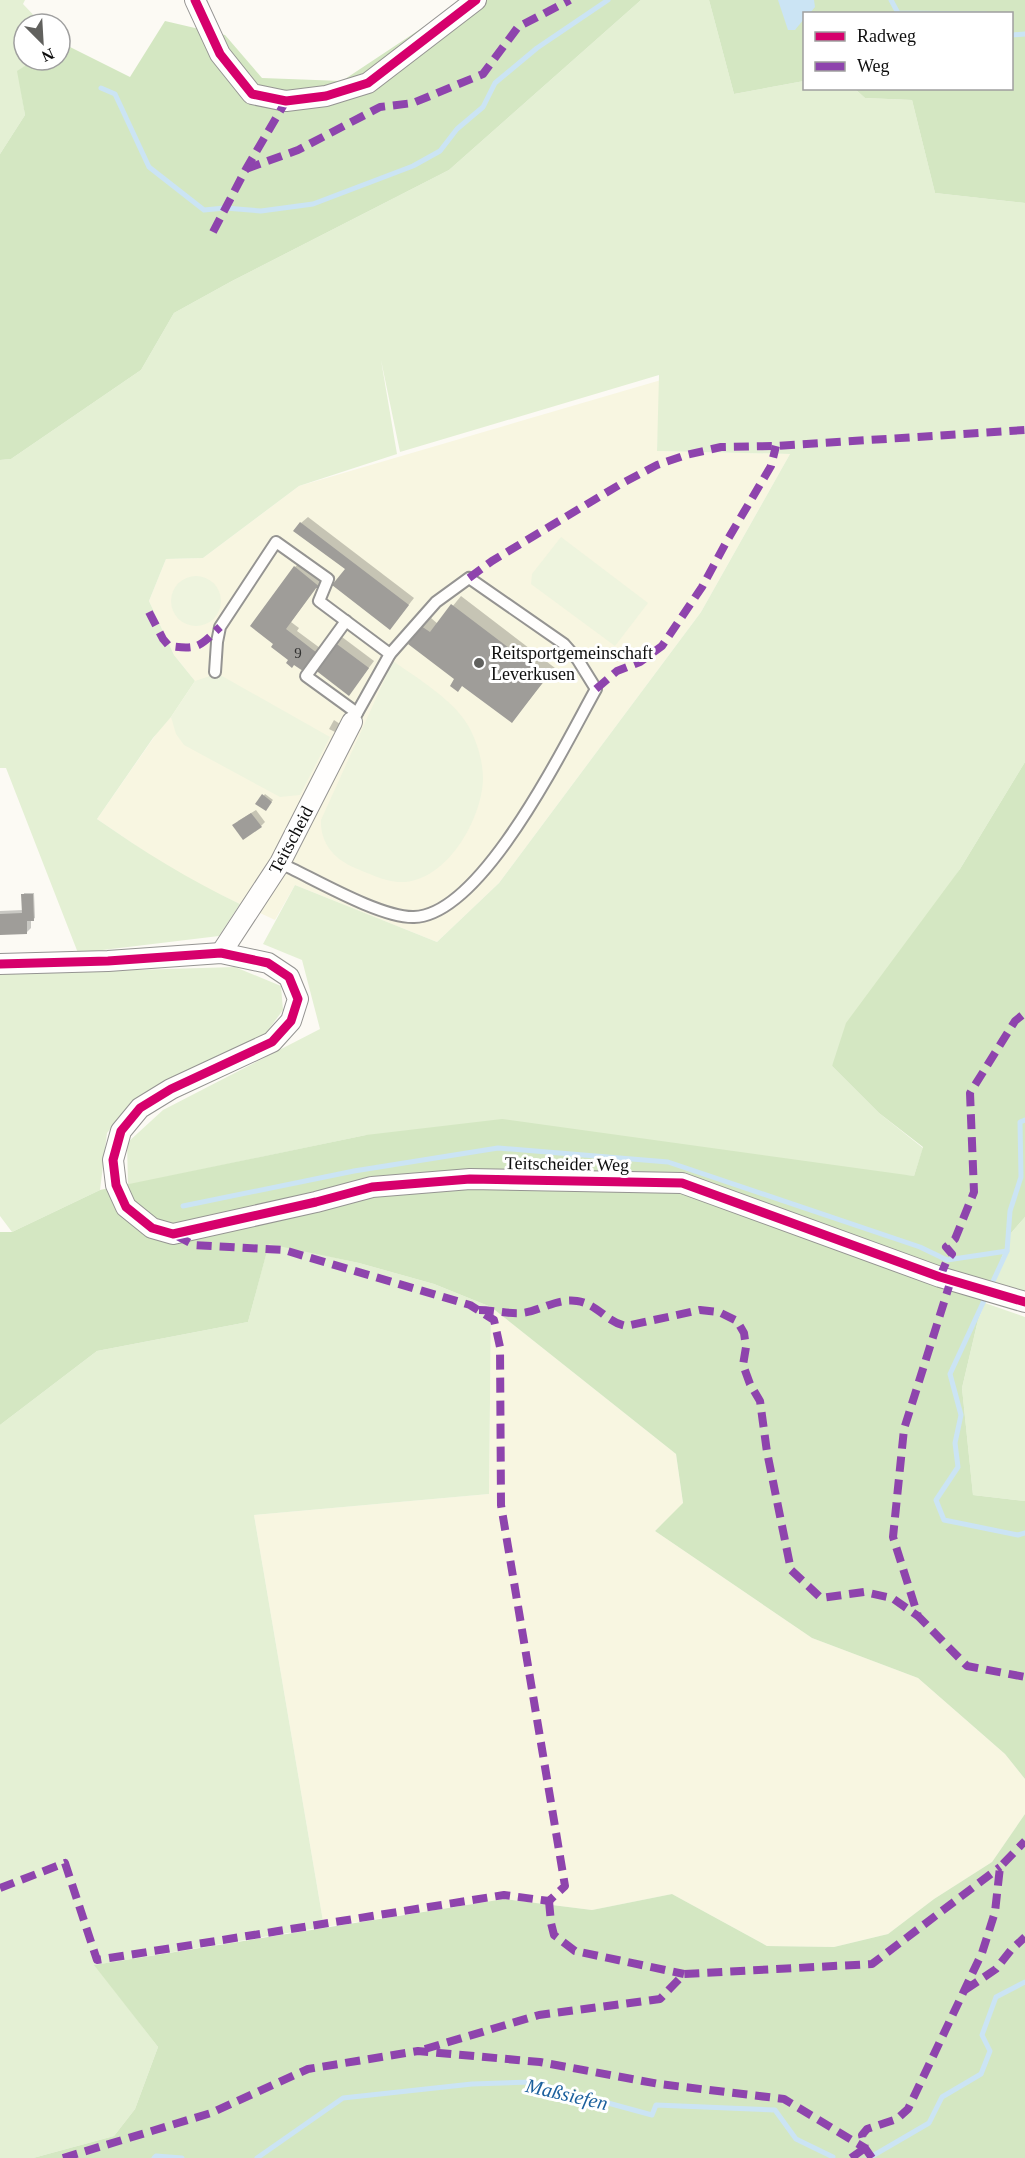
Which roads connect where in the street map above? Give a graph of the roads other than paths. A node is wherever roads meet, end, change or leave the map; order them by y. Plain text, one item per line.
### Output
1 (195, 0) edge
2 (476, 0) edge
3 (346, 621) junction
4 (390, 654) junction
5 (215, 672) dead end
6 (354, 718) junction
7 (280, 863) junction
8 (221, 953) junction
9 (0, 964) edge
10 (1025, 1302) edge

1 - 2 street
3 - 4 lane
3 - 5 lane
3 - 6 lane
4 - 6 lane
4 - 7 lane
6 - 7 street, Teitscheid
7 - 8 street, Teitscheid
8 - 9 street
8 - 10 street, Teitscheider Weg

